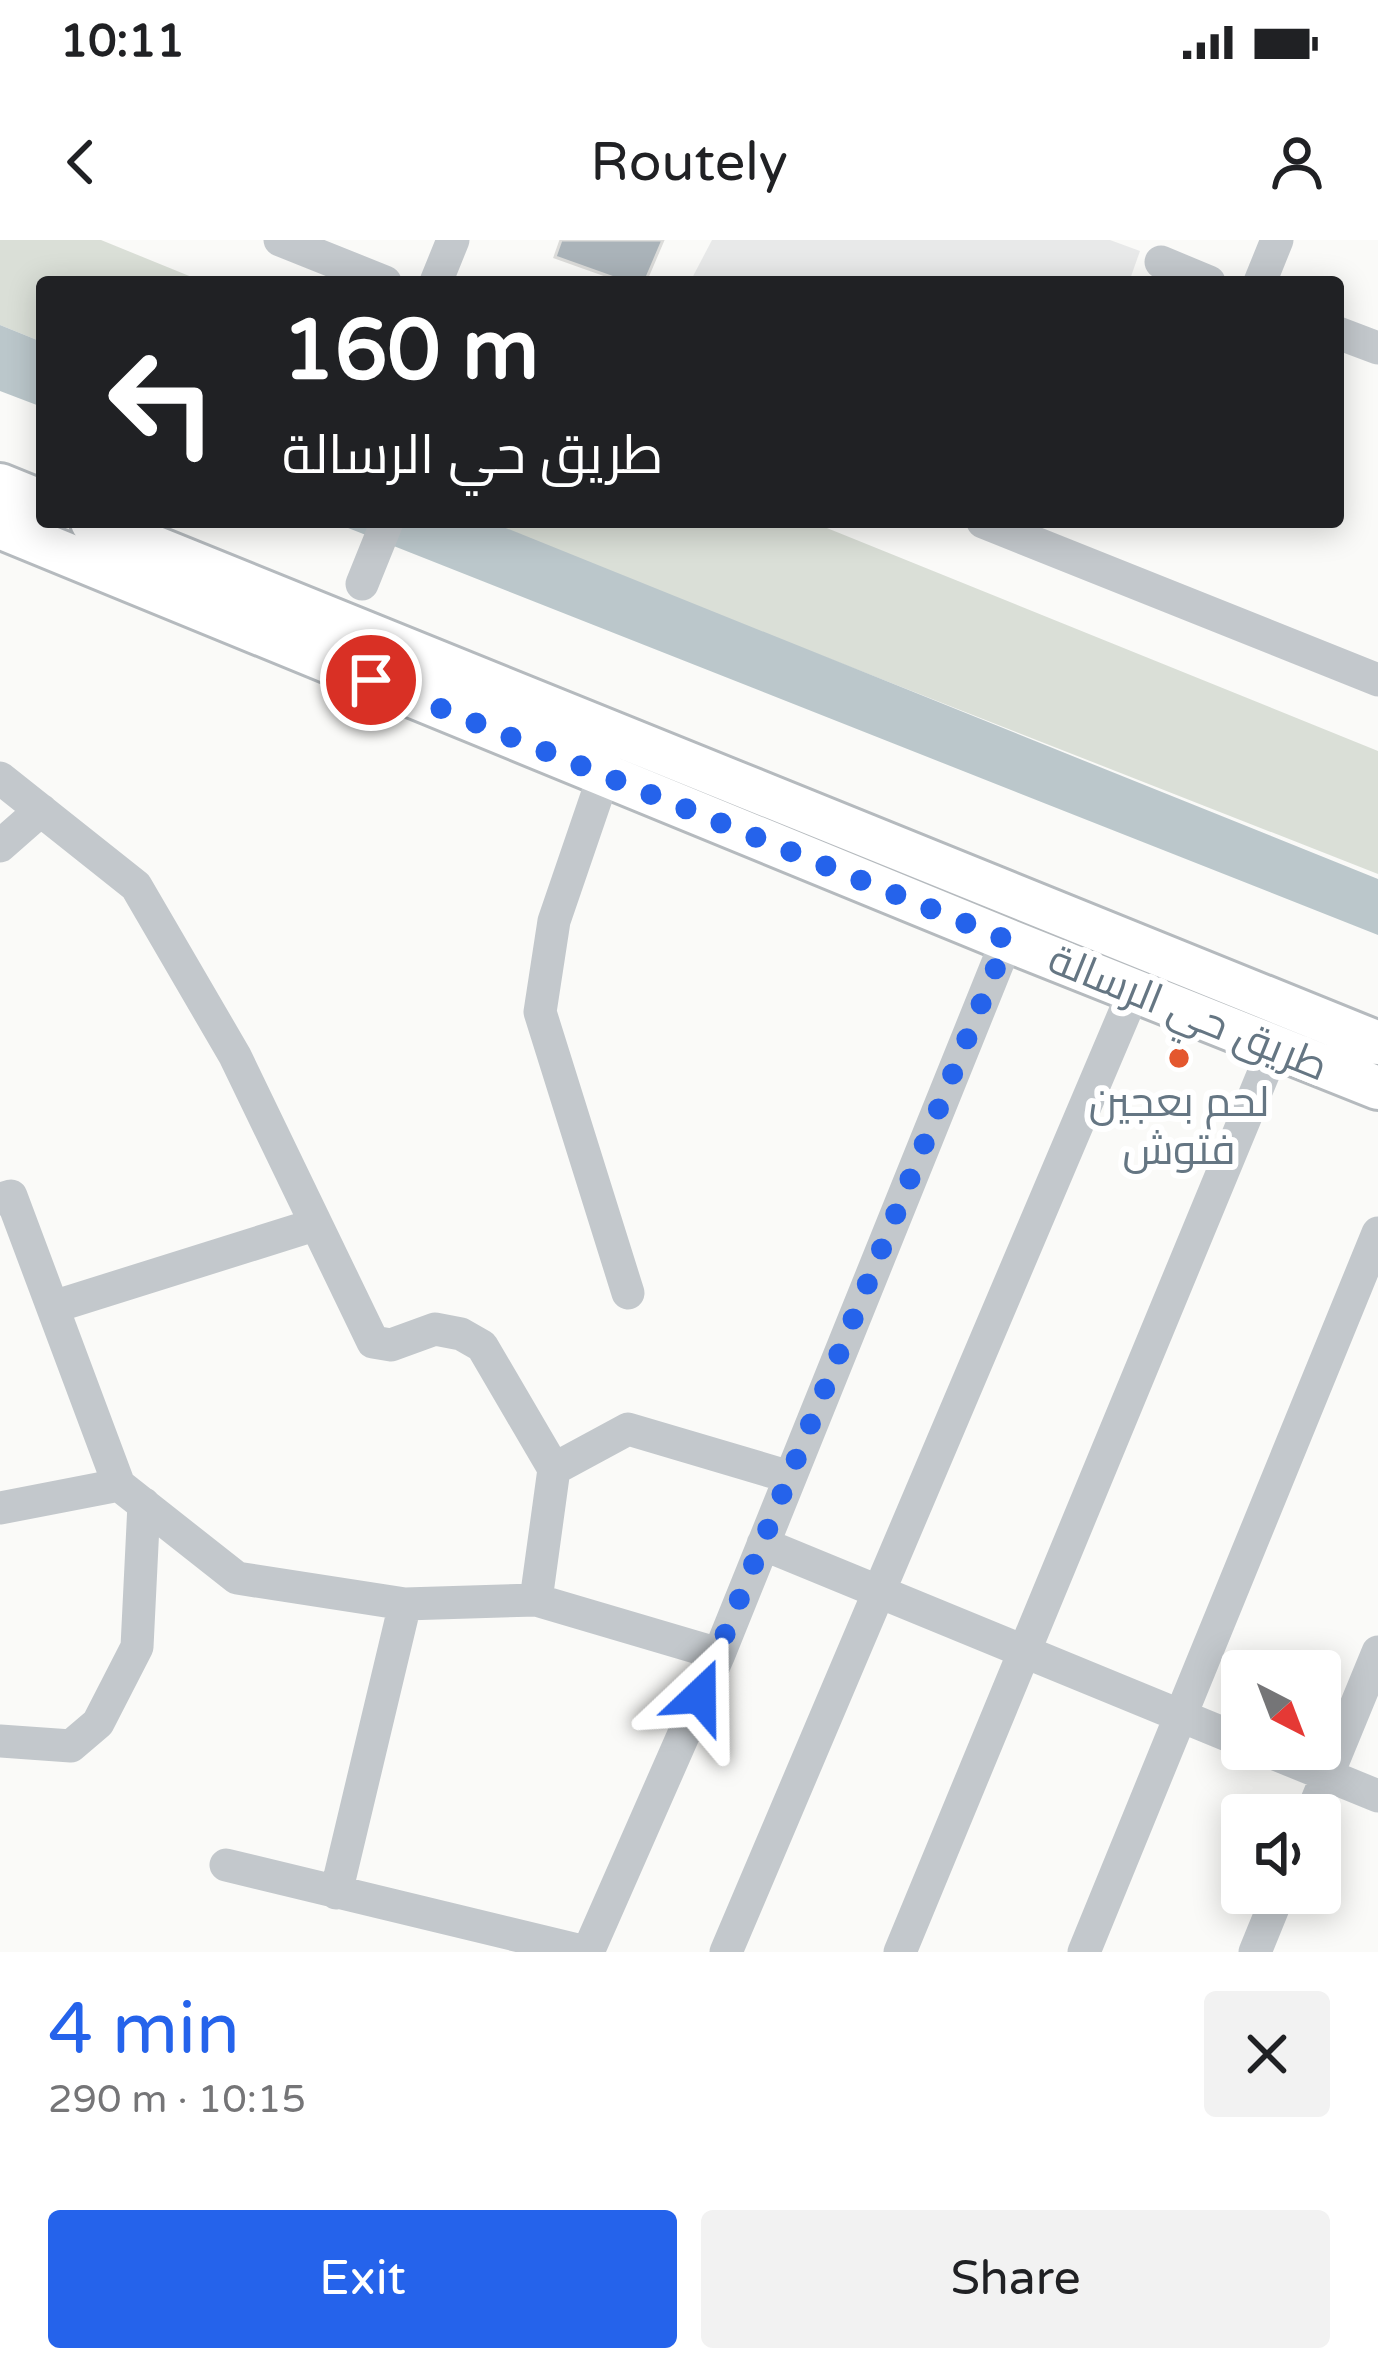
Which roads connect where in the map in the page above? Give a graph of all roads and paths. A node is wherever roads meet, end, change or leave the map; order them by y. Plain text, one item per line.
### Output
1 (280, 240) edge
2 (453, 240) edge
3 (1277, 240) edge
4 (1156, 261) edge
5 (370, 276) edge
6 (438, 276) edge
7 (1194, 276) edge
8 (1262, 276) edge
9 (1344, 335) edge
10 (1378, 349) edge
11 (0, 484) edge
12 (36, 499) edge
13 (0, 527) edge
14 (103, 528) edge
15 (385, 528) edge
16 (1015, 528) edge
17 (1058, 536) edge
18 (356, 604) junction
19 (258, 611) junction
20 (333, 664) junction
21 (1378, 680) edge
22 (604, 775) junction
23 (0, 778) edge
24 (41, 810) junction
25 (0, 847) edge
26 (1007, 940) junction
27 (1135, 992) junction
28 (1378, 1043) edge
29 (1274, 1048) junction
30 (1378, 1088) edge
31 (0, 1199) edge
32 (314, 1225) junction
33 (1378, 1233) edge
34 (628, 1293) dead end
35 (53, 1307) junction
36 (554, 1469) junction
37 (790, 1477) junction
38 (131, 1494) junction
39 (0, 1508) edge
40 (763, 1544) junction
41 (879, 1592) junction
42 (536, 1600) junction
43 (405, 1604) junction
44 (1024, 1651) junction
45 (1378, 1652) edge
46 (719, 1654) junction
47 (1180, 1715) junction
48 (1221, 1732) edge
49 (0, 1741) edge
50 (1314, 1770) edge
51 (1328, 1776) junction
52 (1320, 1794) edge
53 (1378, 1796) edge
54 (226, 1864) dead end
55 (336, 1893) junction
56 (1270, 1914) edge
57 (587, 1952) edge
58 (726, 1952) edge
59 (900, 1952) edge
60 (1084, 1952) edge
61 (1255, 1952) edge

1 - 5 street
2 - 6 street
3 - 8 street
4 - 7 street
9 - 10 street
11 - 12 main road
13 - 19 main road, طريق حي الرسالة
14 - 19 main road, طريق حي الرسالة
15 - 18 street
16 - 17 street
17 - 21 street
18 - 19 main road, طريق حي الرسالة
18 - 20 main road
18 - 28 main road, طريق حي الرسالة
19 - 20 main road, طريق حي الرسالة
20 - 22 main road, طريق حي الرسالة
22 - 26 main road, طريق حي الرسالة
22 - 34 street
23 - 24 street
24 - 25 street
24 - 32 street
26 - 27 main road, طريق حي الرسالة
26 - 37 street
27 - 29 main road, طريق حي الرسالة
27 - 41 street
29 - 30 main road, طريق حي الرسالة
29 - 44 street
31 - 35 street
32 - 35 street
32 - 36 street
33 - 47 street
35 - 38 street
36 - 37 street
36 - 42 street
37 - 40 street
38 - 39 street
38 - 43 street
38 - 49 street
40 - 41 street
40 - 46 street
41 - 44 street
41 - 58 street
42 - 43 street
42 - 46 street
43 - 55 street
44 - 47 street
44 - 59 street
45 - 51 street
46 - 57 street
47 - 48 street
47 - 60 street
50 - 51 street
51 - 52 street
51 - 53 street
54 - 55 street
55 - 57 street
56 - 61 street

